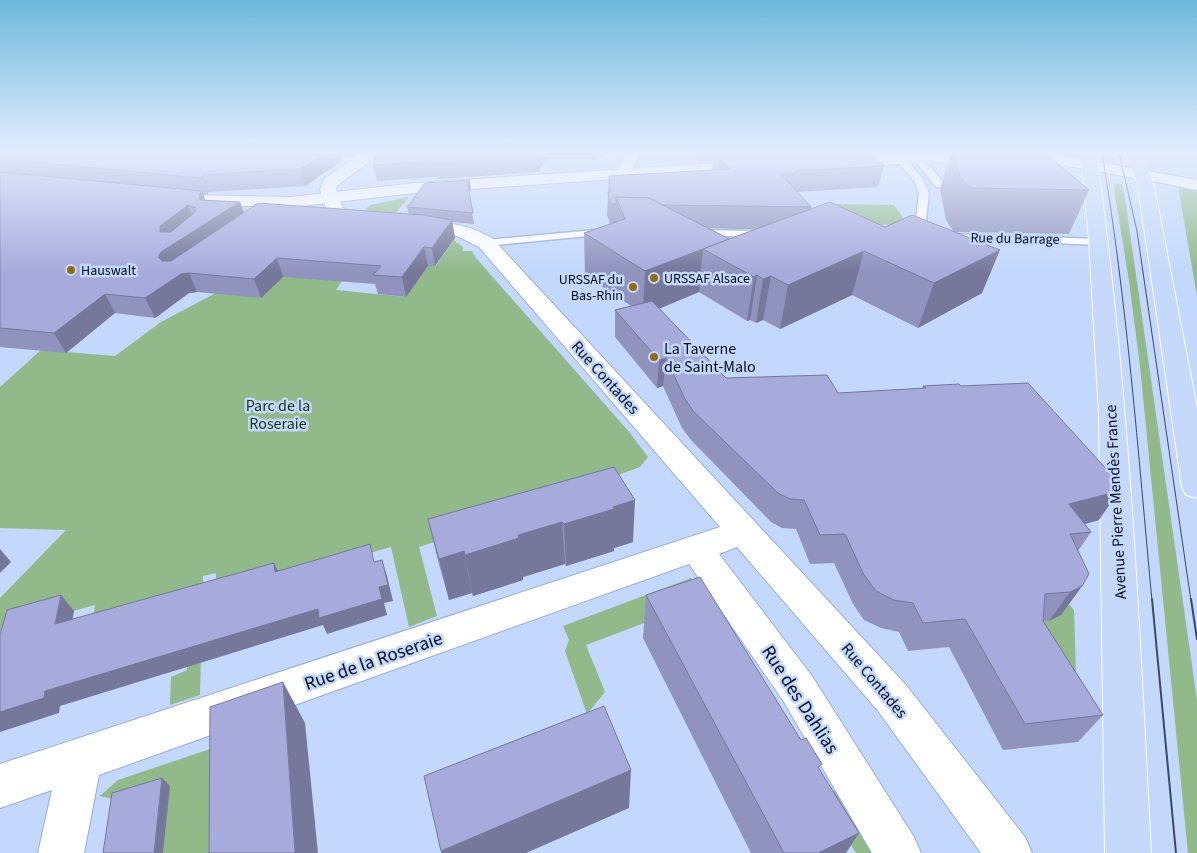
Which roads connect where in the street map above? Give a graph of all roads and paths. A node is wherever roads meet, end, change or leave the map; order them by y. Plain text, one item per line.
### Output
1 (329, 193) edge
2 (378, 193) edge
3 (925, 193) edge
4 (1094, 193) edge
5 (1143, 193) edge
6 (171, 198) edge
7 (330, 199) junction
8 (226, 201) junction
9 (280, 202) junction
10 (264, 213) edge
11 (211, 214) edge
12 (616, 232) edge
13 (685, 233) edge
14 (772, 234) edge
15 (1101, 242) junction
16 (486, 243) junction
17 (1197, 487) edge
18 (744, 532) junction
19 (697, 550) junction
20 (80, 760) junction
21 (0, 786) edge
22 (61, 853) edge
23 (898, 853) edge
24 (1009, 853) edge
25 (1128, 853) edge

1 - 7 street
2 - 7 street
3 - 15 lane, Rue du Barrage
4 - 15 main road, Avenue Pierre Mendès France
5 - 17 main road
6 - 8 street
7 - 9 street
7 - 16 street
8 - 9 street
8 - 11 lane
9 - 10 lane
12 - 16 lane
13 - 14 lane
15 - 25 main road, Avenue Pierre Mendès France
16 - 18 street, Rue Contades
18 - 19 street, Rue de la Roseraie
18 - 24 street, Rue Contades
19 - 20 street, Rue de la Roseraie
19 - 23 street, Rue des Dahlias
20 - 21 street, Rue de la Roseraie
20 - 22 street

